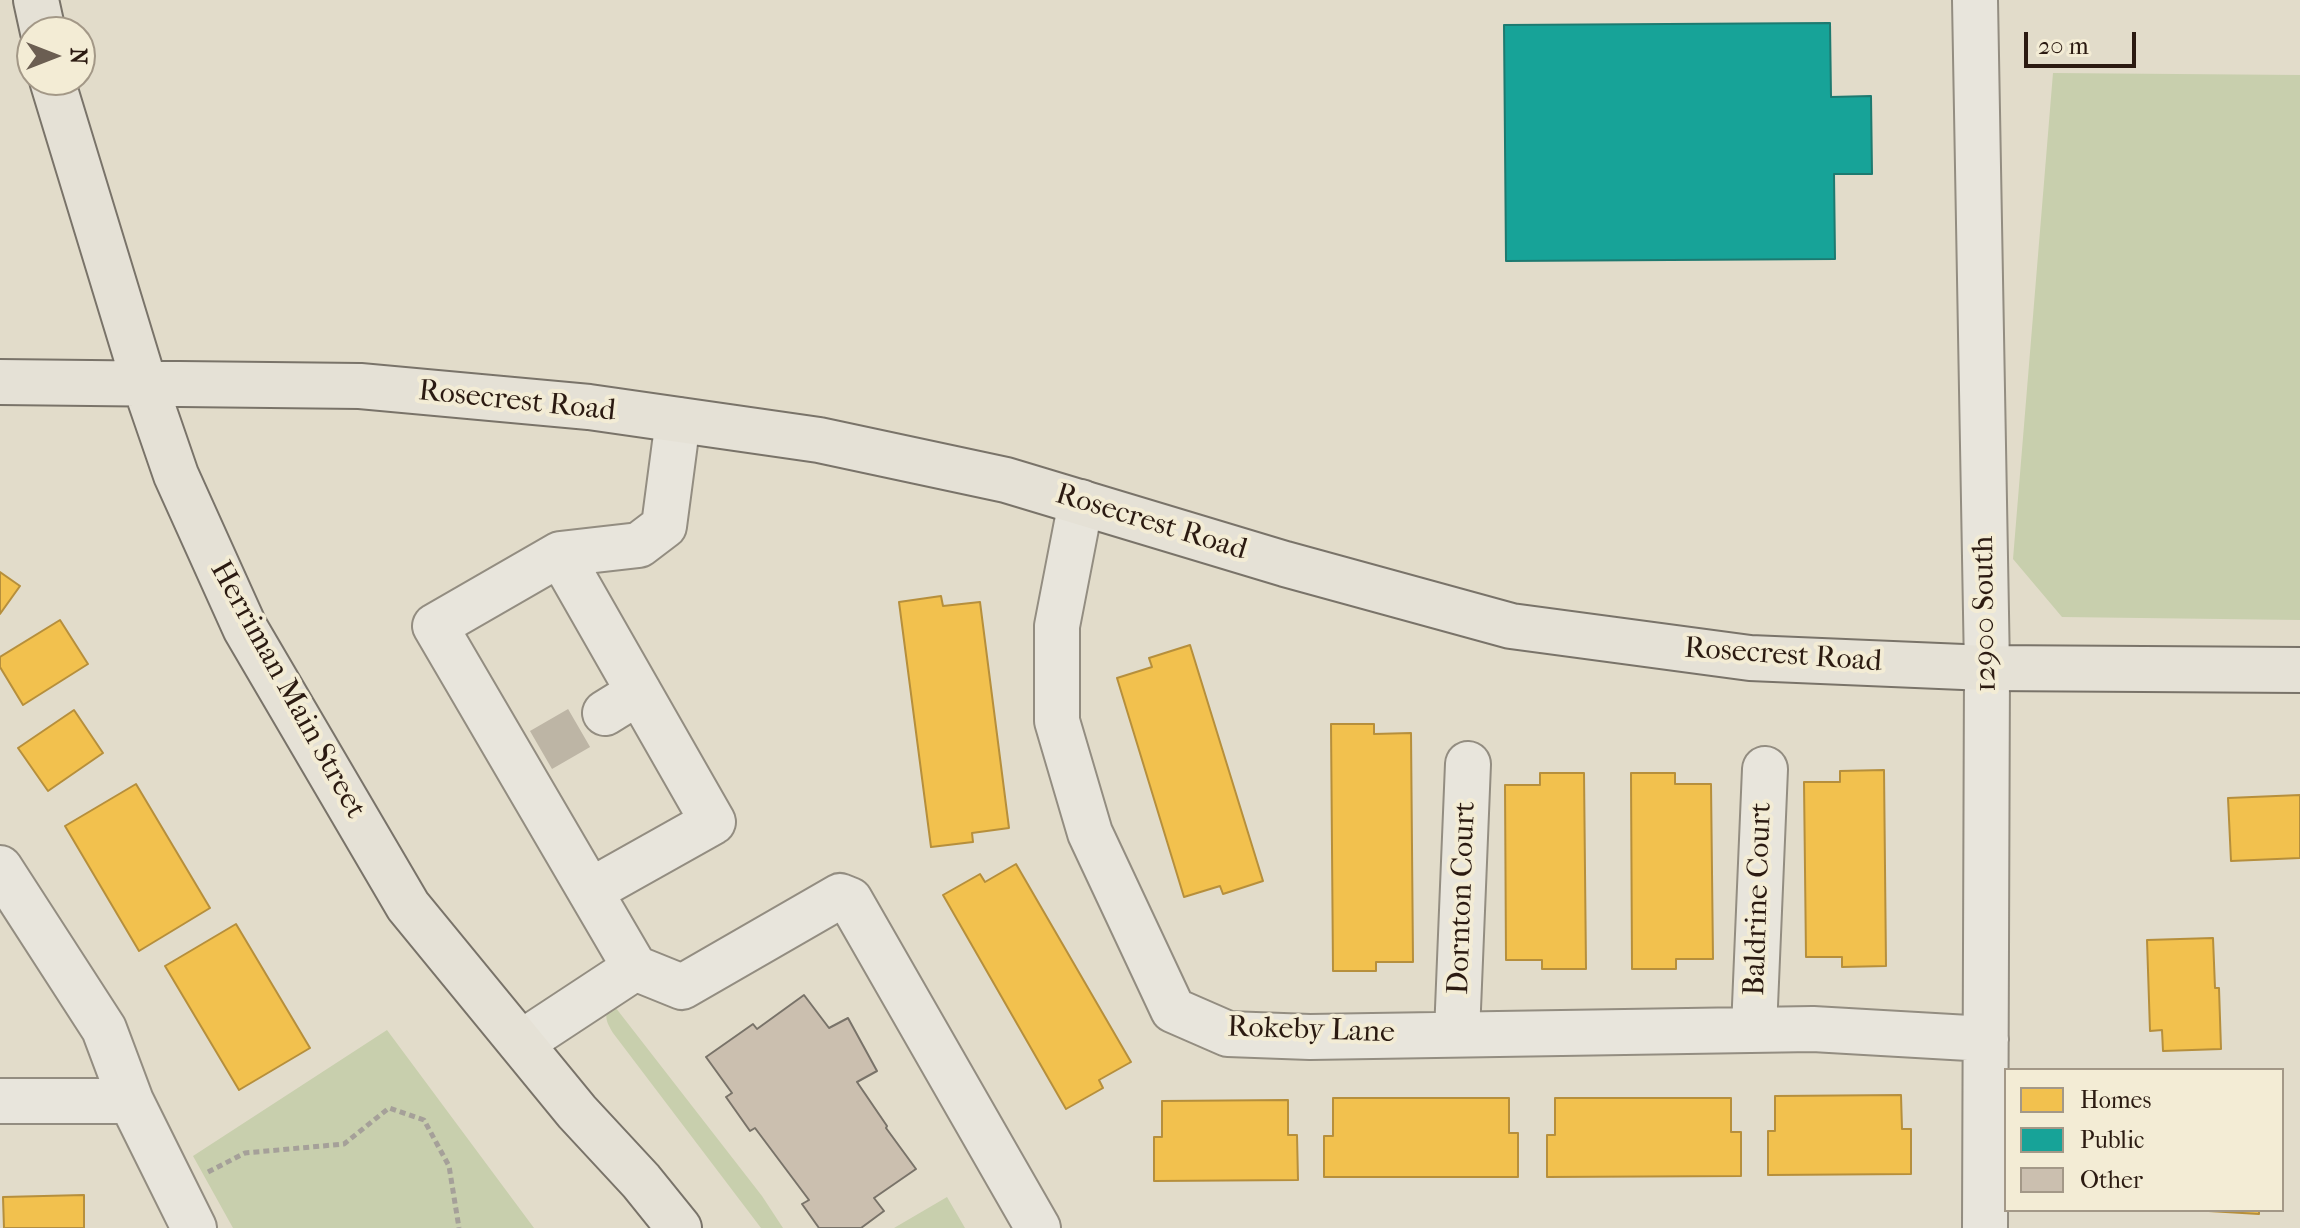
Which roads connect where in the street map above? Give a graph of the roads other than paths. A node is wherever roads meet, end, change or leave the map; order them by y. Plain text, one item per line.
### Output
1 (1975, 0) edge
2 (57, 96) edge
3 (0, 382) edge
4 (144, 382) junction
5 (678, 420) junction
6 (1081, 502) junction
7 (560, 554) junction
8 (1987, 668) junction
9 (2300, 670) edge
10 (1468, 764) dead end
11 (1765, 769) dead end
12 (0, 868) edge
13 (590, 891) junction
14 (635, 968) junction
15 (1754, 1029) junction
16 (1457, 1033) junction
17 (1986, 1039) junction
18 (521, 1043) junction
19 (0, 1101) edge
20 (131, 1101) junction
21 (194, 1228) edge
22 (679, 1228) edge
23 (1038, 1228) edge
24 (1985, 1228) edge

1 - 8 street, 12900 South
2 - 4 main road, Herriman Main Street
3 - 4 main road, Rosecrest Road
4 - 5 main road, Rosecrest Road
4 - 18 main road, Herriman Main Street
5 - 6 main road, Rosecrest Road
5 - 7 street
6 - 8 main road, Rosecrest Road
6 - 16 street, Rokeby Lane
7 - 13 street
7 - 13 street
8 - 9 main road, Rosecrest Road
8 - 17 street, 12900 South
10 - 16 street, Dornton Court
11 - 15 street, Baldrine Court
12 - 20 street
13 - 14 street
14 - 18 street
14 - 23 street
15 - 16 street, Rokeby Lane
15 - 17 street, Rokeby Lane
17 - 24 street, 12900 South
18 - 22 main road, Herriman Main Street
19 - 20 street
20 - 21 street

